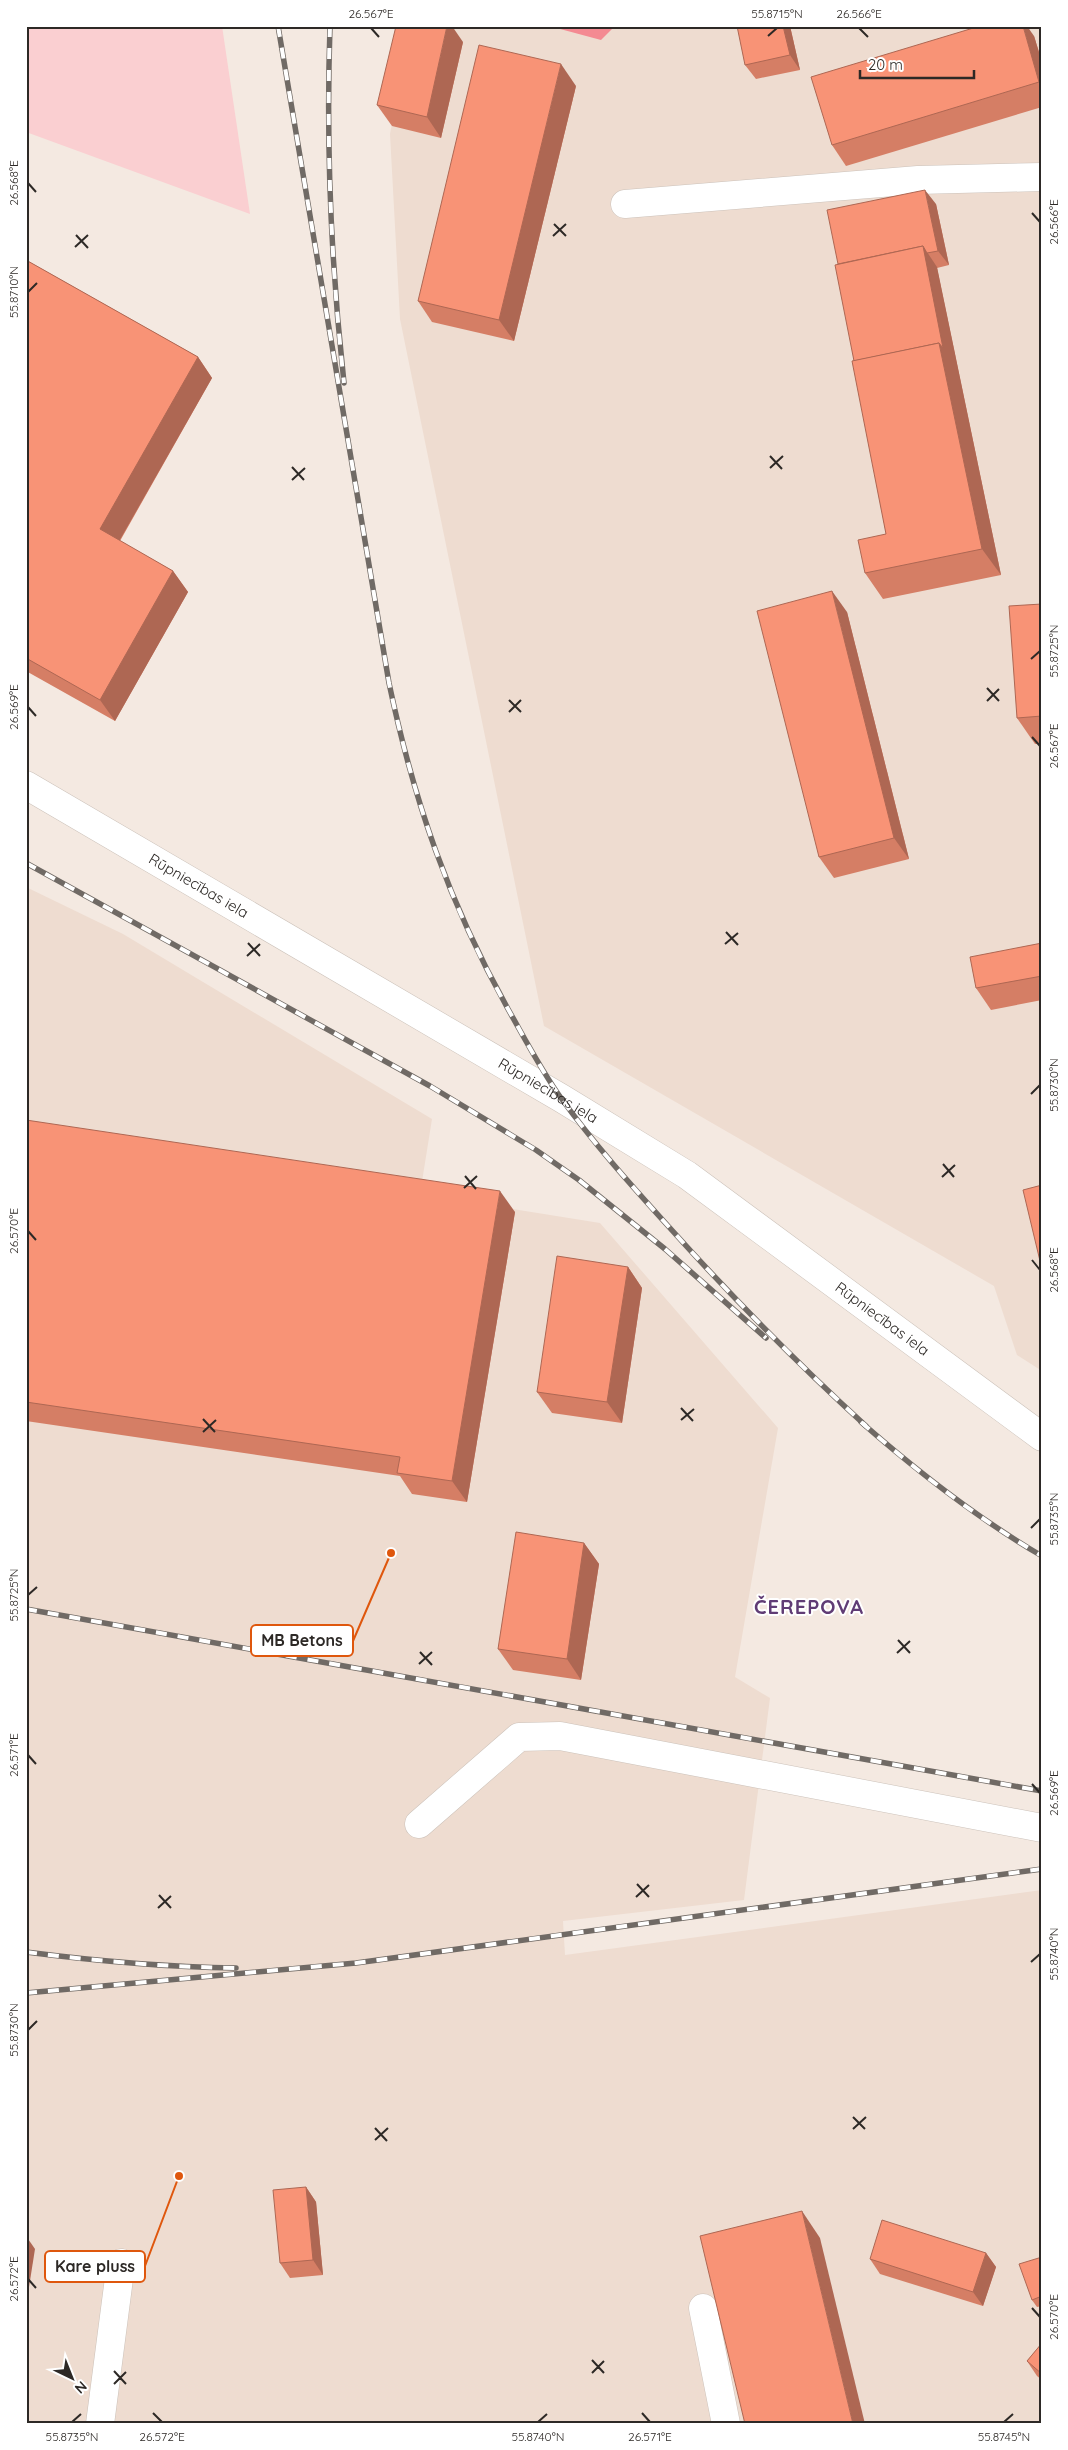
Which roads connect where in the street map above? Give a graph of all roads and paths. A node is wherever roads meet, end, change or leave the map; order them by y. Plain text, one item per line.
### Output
1 (1042, 177) edge
2 (625, 204) dead end
3 (26, 785) edge
4 (1042, 1438) edge
5 (419, 1824) dead end
6 (1042, 1828) edge
7 (121, 2263) dead end
8 (703, 2308) dead end
9 (100, 2424) edge
10 (726, 2424) edge

1 - 2 street
3 - 4 street, Rūpniecības iela
5 - 6 street
7 - 9 street
8 - 10 street

